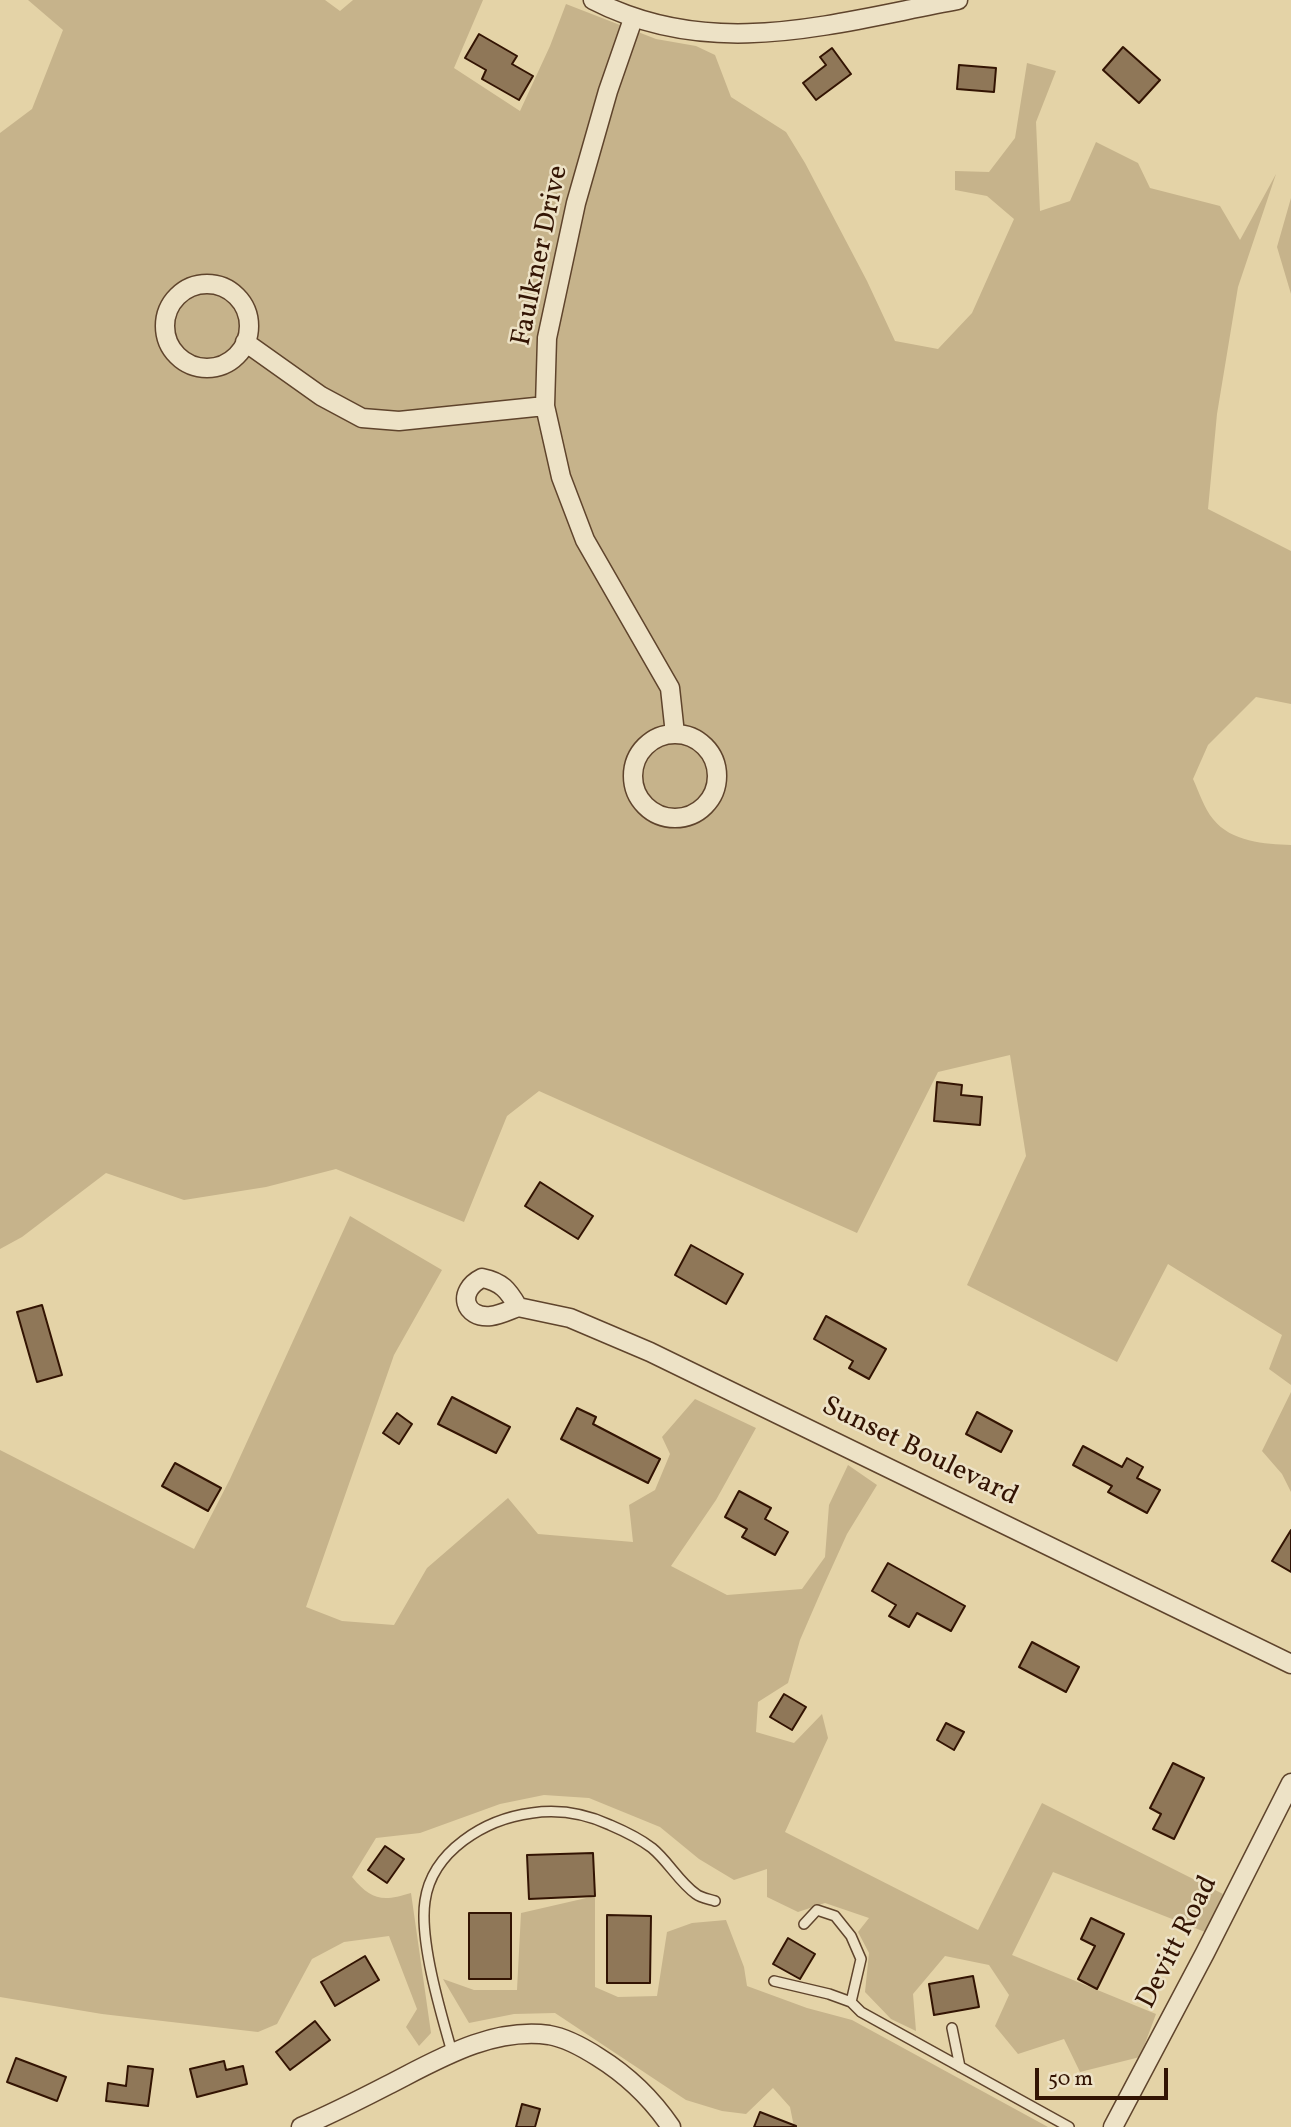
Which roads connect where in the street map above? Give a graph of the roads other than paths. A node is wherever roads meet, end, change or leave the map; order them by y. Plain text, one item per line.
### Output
1 (593, 0) edge
2 (958, 0) edge
3 (633, 19) junction
4 (245, 342) junction
5 (545, 406) junction
6 (675, 734) junction
7 (518, 1307) dead end
8 (1291, 1664) edge
9 (1291, 1783) edge
10 (715, 1901) dead end
11 (804, 1923) dead end
12 (774, 1982) dead end
13 (851, 2002) junction
14 (952, 2028) dead end
15 (452, 2052) junction
16 (960, 2067) junction
17 (301, 2127) edge
18 (671, 2127) edge
19 (1069, 2127) edge
20 (1113, 2127) edge

1 - 3 street
2 - 3 street
3 - 5 street, Faulkner Drive
4 - 4 street
4 - 5 street
5 - 6 street, Faulkner Drive
6 - 6 street
7 - 8 street, Sunset Boulevard
9 - 20 street, Devitt Road
10 - 15 lane
11 - 13 lane
12 - 13 lane
13 - 16 lane
14 - 16 lane
15 - 17 street
15 - 18 street
16 - 19 lane

